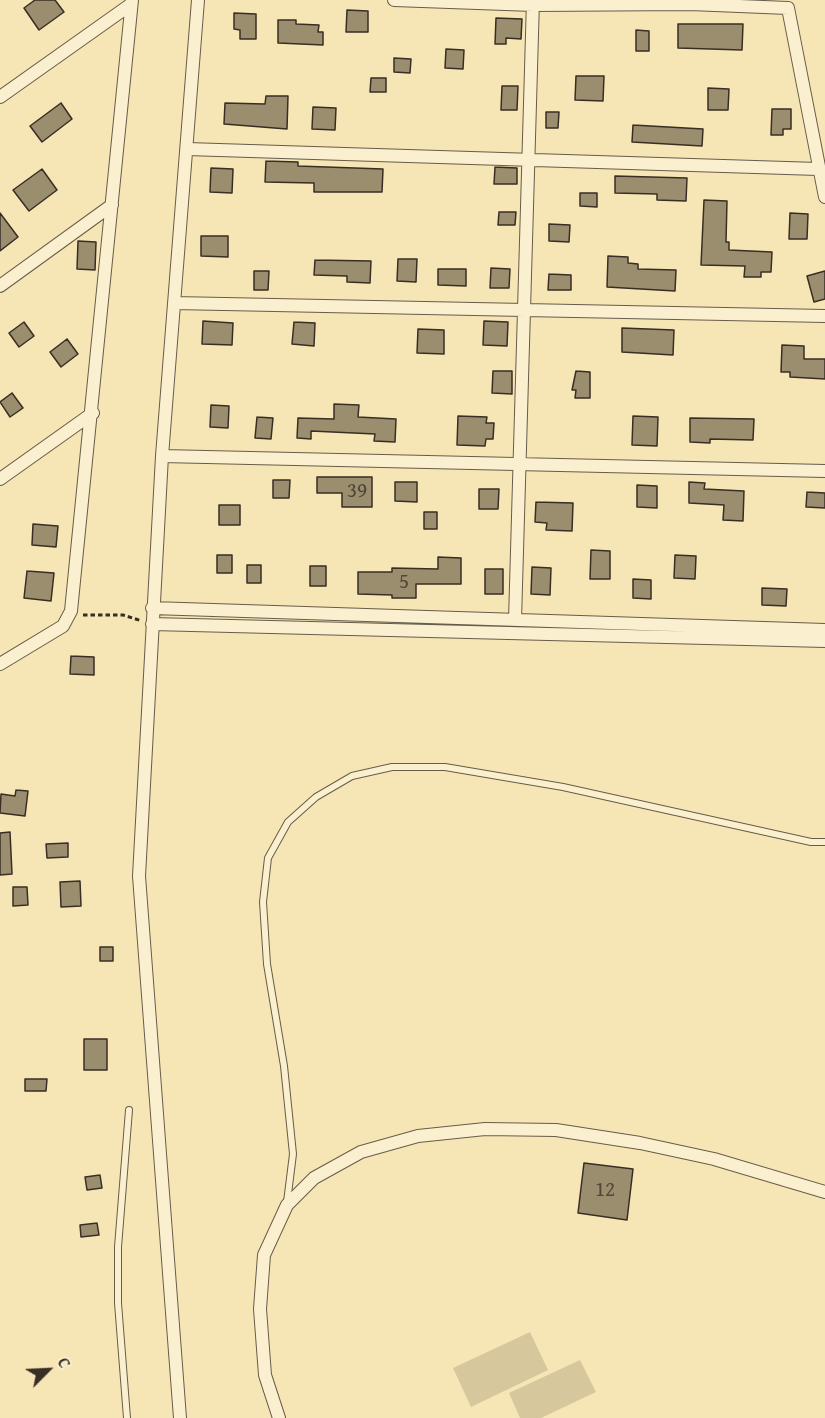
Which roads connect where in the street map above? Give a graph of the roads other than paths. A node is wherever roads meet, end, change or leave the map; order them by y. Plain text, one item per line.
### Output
1 (198, 0) edge
2 (394, 0) edge
3 (131, 2) edge
4 (690, 2) edge
5 (533, 3) edge
6 (0, 97) edge
7 (187, 148) junction
8 (527, 159) junction
9 (818, 169) junction
10 (825, 197) edge
11 (112, 205) junction
12 (0, 286) edge
13 (174, 303) junction
14 (522, 310) junction
15 (825, 316) edge
16 (93, 413) junction
17 (162, 456) junction
18 (518, 466) junction
19 (825, 471) edge
20 (0, 479) edge
21 (152, 608) junction
22 (515, 620) junction
23 (152, 624) junction
24 (825, 630) edge
25 (825, 641) edge
26 (0, 664) edge
27 (825, 842) edge
28 (129, 1110) dead end
29 (825, 1192) edge
30 (286, 1205) junction
31 (127, 1418) edge
32 (180, 1418) edge
33 (279, 1418) edge

1 - 7 street
2 - 5 street
3 - 6 street
3 - 11 street
4 - 5 street
4 - 9 street
5 - 8 street
7 - 8 street
7 - 13 street
8 - 9 street
8 - 14 street
9 - 10 street
11 - 12 street
11 - 16 street
13 - 14 street
13 - 17 street
14 - 15 street
14 - 18 street
16 - 20 street
16 - 26 street
17 - 18 street
17 - 21 street
18 - 19 street
18 - 22 street
21 - 22 street
21 - 23 street
22 - 24 street
23 - 25 street
23 - 32 street
27 - 30 lane
28 - 31 lane
29 - 30 street
30 - 33 street

